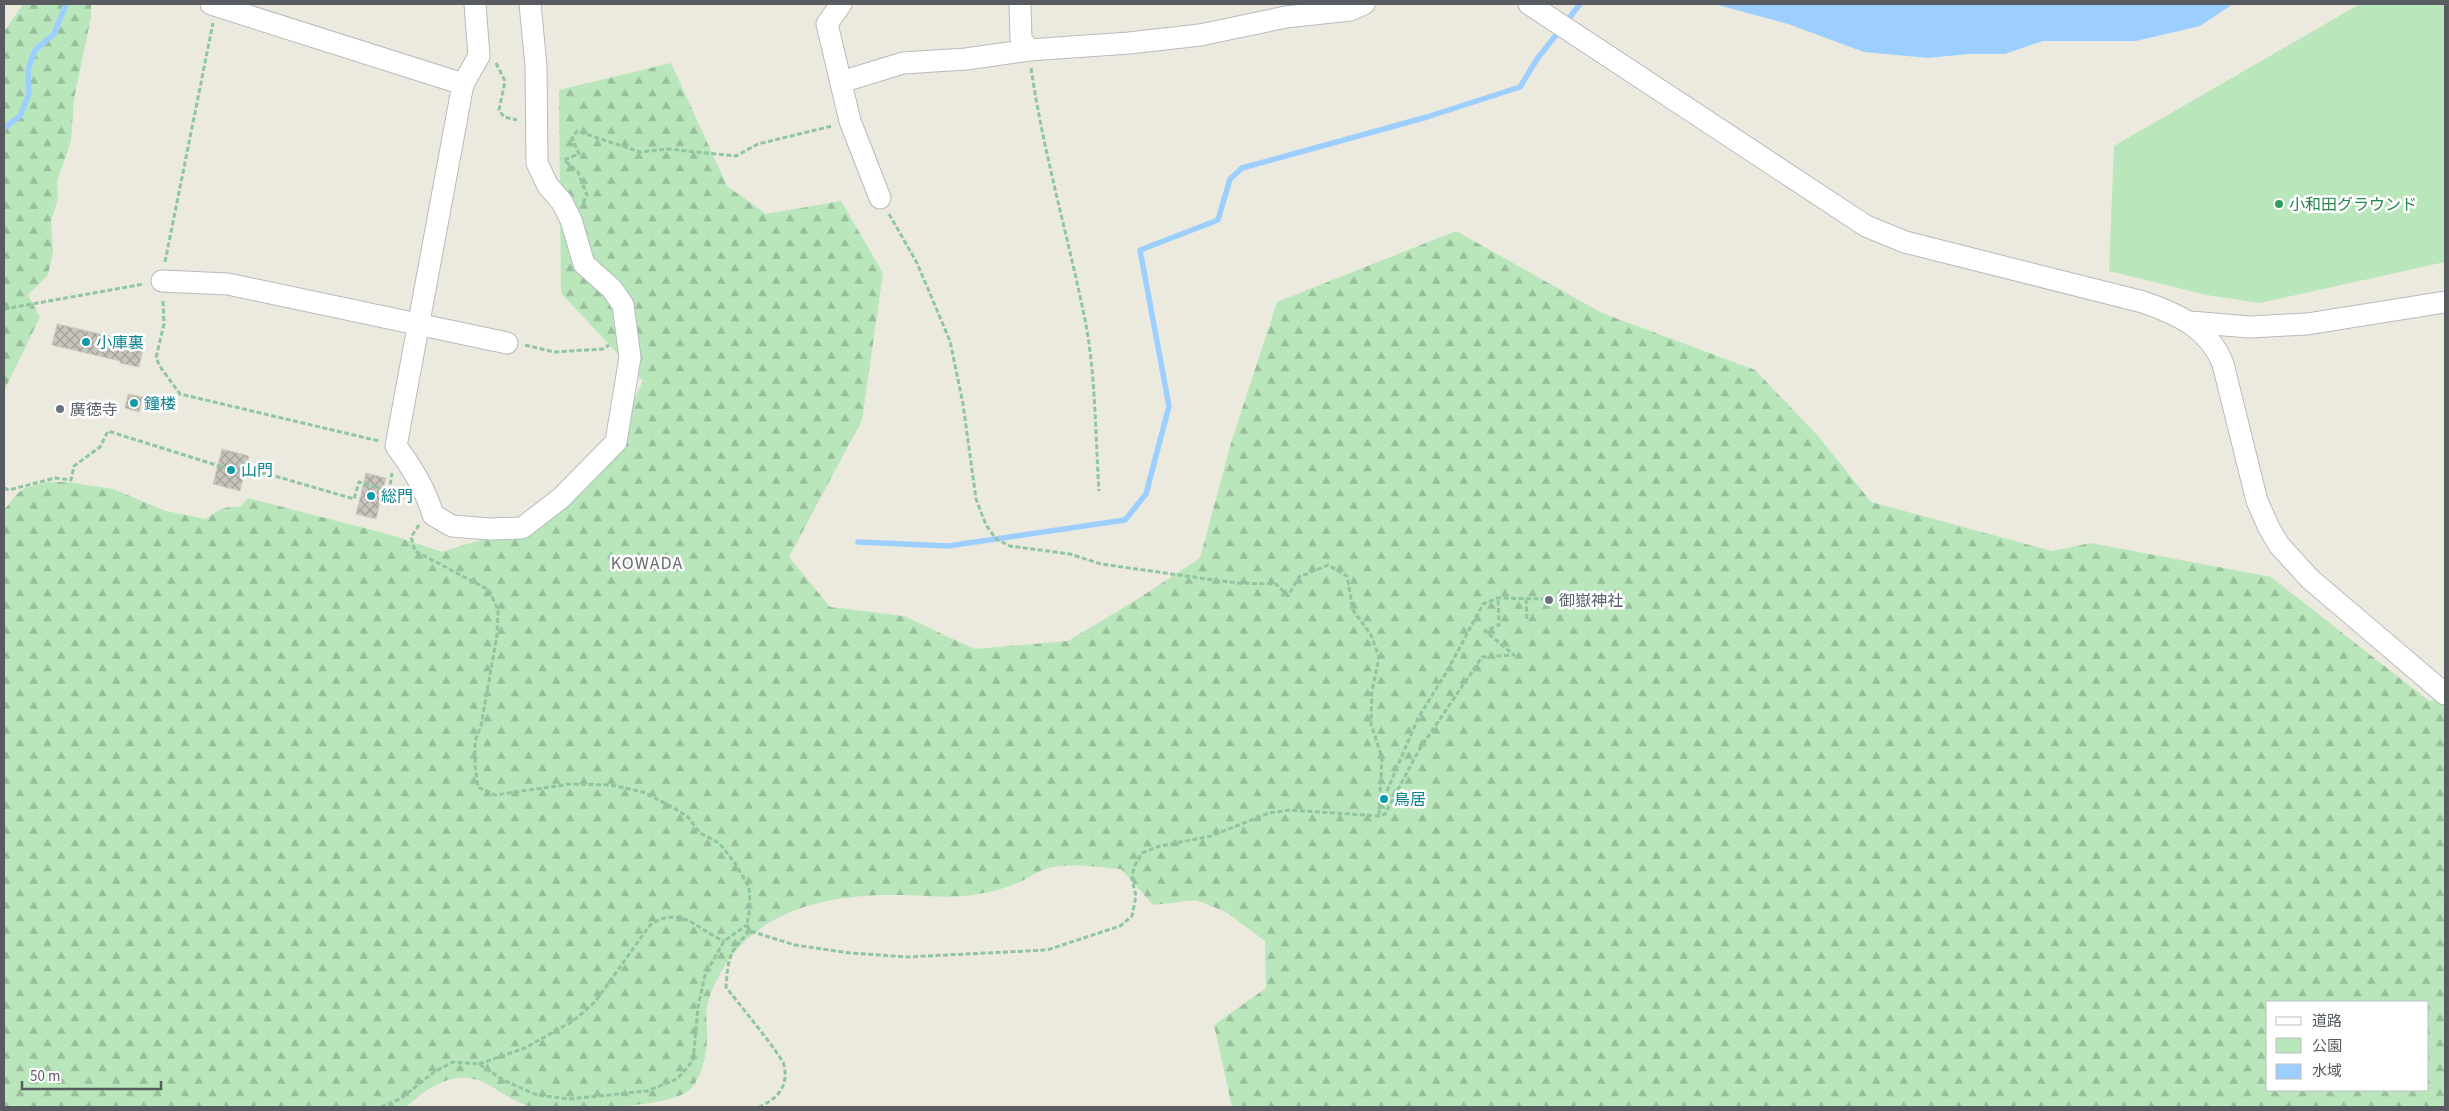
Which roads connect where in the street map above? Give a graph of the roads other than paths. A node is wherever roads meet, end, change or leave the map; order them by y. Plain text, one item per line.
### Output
1 (475, 4) edge
2 (530, 4) edge
3 (842, 4) edge
4 (1020, 4) edge
5 (1364, 4) edge
6 (1529, 4) edge
7 (214, 5) edge
8 (1029, 50) junction
9 (841, 82) junction
10 (464, 84) junction
11 (880, 198) road end
12 (162, 281) road end
13 (2445, 302) edge
14 (418, 322) junction
15 (2189, 322) junction
16 (508, 342) road end
17 (2445, 694) edge

1 - 10 street
2 - 14 street
3 - 9 street
4 - 8 street
5 - 8 street
6 - 15 street
7 - 10 street
8 - 9 street
9 - 11 street
10 - 14 street
12 - 14 street
13 - 15 street
14 - 16 street
15 - 17 street

